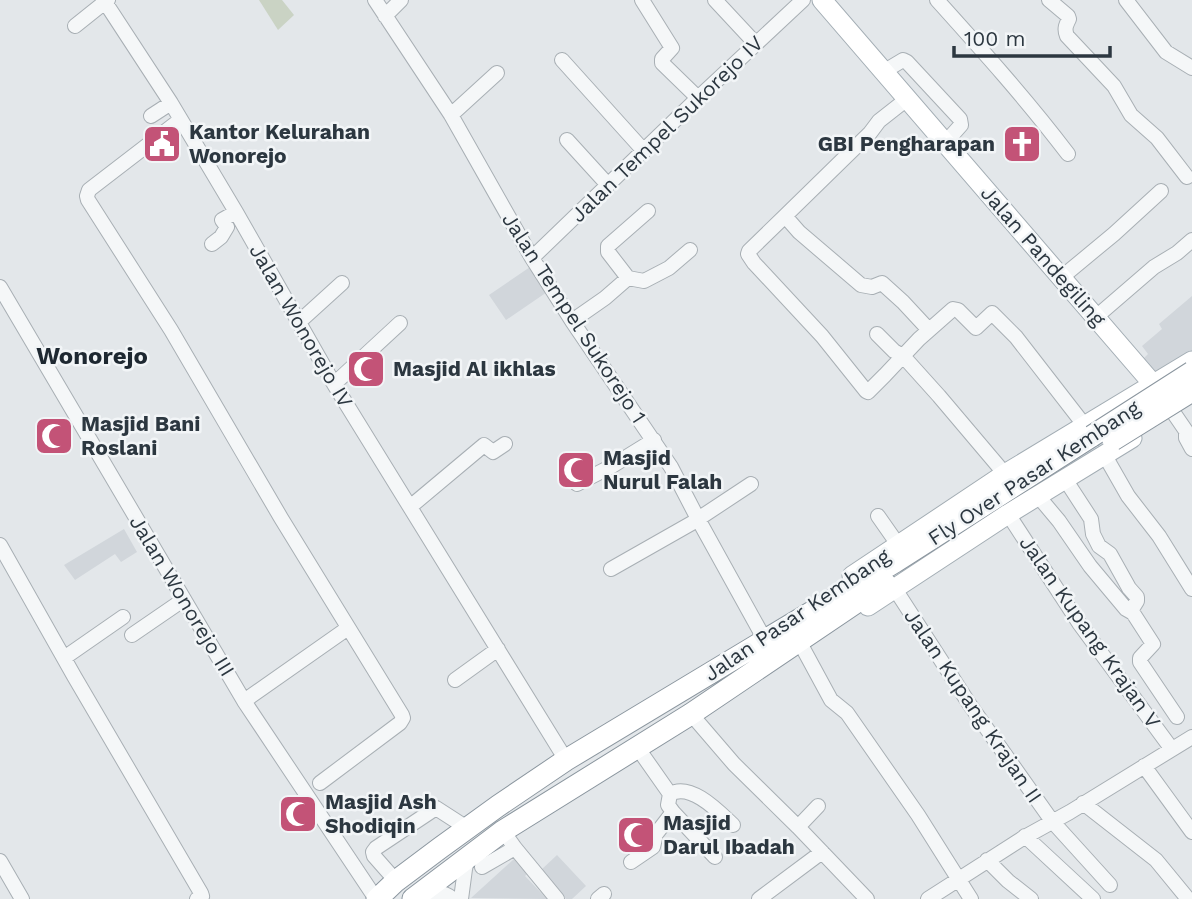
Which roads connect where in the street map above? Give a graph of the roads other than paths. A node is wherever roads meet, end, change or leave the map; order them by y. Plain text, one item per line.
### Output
1 (375, 0) edge
2 (401, 0) edge
3 (642, 0) edge
4 (715, 0) edge
5 (803, 0) edge
6 (822, 0) edge
7 (937, 0) edge
8 (1049, 0) edge
9 (1126, 0) edge
10 (107, 1) edge
11 (385, 16) junction
12 (75, 26) dead end
13 (756, 44) junction
14 (562, 60) dead end
15 (1192, 68) edge
16 (883, 72) junction
17 (497, 73) dead end
18 (698, 98) junction
19 (907, 99) junction
20 (171, 103) junction
21 (451, 115) junction
22 (151, 116) dead end
23 (180, 120) junction
24 (568, 140) dead end
25 (945, 143) junction
26 (644, 151) junction
27 (1068, 153) dead end
28 (1186, 177) dead end
29 (607, 186) junction
30 (1161, 191) dead end
31 (648, 211) dead end
32 (236, 212) junction
33 (789, 212) junction
34 (1192, 240) edge
35 (212, 244) dead end
36 (690, 250) dead end
37 (532, 258) junction
38 (1062, 277) junction
39 (628, 278) junction
40 (342, 283) dead end
41 (2, 294) edge
42 (1096, 317) junction
43 (572, 321) junction
44 (299, 322) junction
45 (400, 323) dead end
46 (929, 330) junction
47 (877, 334) dead end
48 (903, 356) junction
49 (1192, 361) edge
50 (1192, 372) edge
51 (334, 384) junction
52 (1153, 384) junction
53 (1192, 391) edge
54 (1192, 400) edge
55 (1113, 409) junction
56 (1173, 412) junction
57 (1085, 426) junction
58 (1131, 438) junction
59 (654, 440) junction
60 (505, 444) dead end
61 (1192, 449) edge
62 (1104, 454) junction
63 (1005, 474) junction
64 (1065, 479) junction
65 (577, 484) dead end
66 (751, 484) dead end
67 (1038, 496) junction
68 (410, 507) junction
69 (1008, 514) junction
70 (878, 516) dead end
71 (698, 519) junction
72 (0, 545) edge
73 (898, 567) junction
74 (611, 569) dead end
75 (1192, 589) edge
76 (183, 600) junction
77 (1133, 613) junction
78 (123, 617) dead end
79 (348, 628) junction
80 (805, 629) junction
81 (132, 635) dead end
82 (765, 640) junction
83 (498, 649) junction
84 (64, 658) junction
85 (455, 680) dead end
86 (244, 701) junction
87 (691, 714) junction
88 (1177, 717) dead end
89 (1192, 737) edge
90 (637, 747) junction
91 (1171, 748) junction
92 (566, 760) junction
93 (1144, 766) junction
94 (320, 783) dead end
95 (670, 794) junction
96 (1083, 803) junction
97 (818, 806) dead end
98 (673, 813) junction
99 (1052, 821) junction
100 (733, 825) dead end
101 (798, 827) junction
102 (467, 828) junction
103 (1192, 832) edge
104 (1025, 836) junction
105 (509, 839) junction
106 (822, 852) junction
107 (715, 857) dead end
108 (987, 860) junction
109 (0, 861) edge
110 (475, 862) junction
111 (631, 862) dead end
112 (958, 880) junction
113 (396, 881) junction
114 (1110, 885) dead end
115 (22, 899) edge
116 (197, 899) edge
117 (376, 899) edge
118 (412, 899) edge
119 (425, 899) edge
120 (453, 899) edge
121 (461, 899) edge
122 (557, 899) edge
123 (759, 899) edge
124 (867, 899) edge
125 (928, 899) edge
126 (971, 899) edge
127 (1031, 899) edge
128 (1093, 899) edge
129 (1190, 899) edge

1 - 11 street, Jalan Tempel Sukorejo 1
2 - 11 street
3 - 18 street
4 - 13 street
5 - 13 street, Jalan Tempel Sukorejo IV
6 - 16 main road, Jalan Pandegiling
7 - 27 street
8 - 28 street
9 - 15 street
10 - 12 street
10 - 20 street, Jalan Wonorejo IV
11 - 21 street, Jalan Tempel Sukorejo 1
13 - 18 street, Jalan Tempel Sukorejo IV
14 - 26 street
16 - 19 main road, Jalan Pandegiling
16 - 25 street
17 - 21 street
18 - 26 street, Jalan Tempel Sukorejo IV
19 - 25 main road, Jalan Pandegiling
19 - 33 street
20 - 22 street
20 - 23 street, Jalan Wonorejo IV
21 - 37 street, Jalan Tempel Sukorejo 1
23 - 32 street, Jalan Wonorejo IV
23 - 79 street
24 - 29 street
25 - 38 main road, Jalan Pandegiling
26 - 29 street, Jalan Tempel Sukorejo IV
29 - 37 street, Jalan Tempel Sukorejo IV
30 - 38 street
31 - 39 street
32 - 35 street
32 - 44 street, Jalan Wonorejo IV
33 - 46 street
33 - 48 street
34 - 42 street
36 - 39 street
37 - 43 street, Jalan Tempel Sukorejo 1
38 - 42 main road, Jalan Pandegiling
39 - 43 street
40 - 44 street
41 - 76 street, Jalan Wonorejo III
42 - 52 main road, Jalan Pandegiling
43 - 59 street, Jalan Tempel Sukorejo 1
44 - 51 street, Jalan Wonorejo IV
45 - 51 street
46 - 48 street
46 - 57 street
47 - 48 street
48 - 63 street
49 - 52 main road, Jalan Pasar Kembang
50 - 73 highway, Fly Over Pasar Kembang, bridge
51 - 68 street, Jalan Wonorejo IV
52 - 54 main road, Jalan Pasar Kembang
52 - 55 main road, Jalan Pasar Kembang
53 - 73 highway, Fly Over Pasar Kembang, bridge
54 - 56 main road, Jalan Pasar Kembang
55 - 57 main road, Jalan Pasar Kembang
55 - 58 main road
56 - 58 main road, Jalan Pasar Kembang
56 - 61 street
57 - 63 main road, Jalan Pasar Kembang
58 - 62 main road, Jalan Pasar Kembang
59 - 65 street
59 - 71 street, Jalan Tempel Sukorejo 1
60 - 68 street
62 - 64 main road, Jalan Pasar Kembang
62 - 75 street
63 - 73 main road, Jalan Pasar Kembang
64 - 67 main road, Jalan Pasar Kembang
64 - 77 street
66 - 71 street
67 - 69 main road, Jalan Pasar Kembang
67 - 77 street
68 - 83 street, Jalan Wonorejo IV
69 - 73 main road, Jalan Pasar Kembang
69 - 91 street, Jalan Kupang Krajan V
70 - 73 street, Jalan Kupang Krajan II
71 - 74 street
71 - 82 street, Jalan Tempel Sukorejo 1
72 - 84 street
73 - 80 highway, Fly Over Pasar Kembang
73 - 99 street, Jalan Kupang Krajan II
76 - 81 street
76 - 86 street, Jalan Wonorejo III
77 - 88 street
78 - 84 street
79 - 86 street
79 - 94 street
80 - 82 highway, Jalan Pasar Kembang
80 - 87 highway, Jalan Pasar Kembang
80 - 112 street
82 - 92 highway, Jalan Pasar Kembang
83 - 85 street
83 - 92 street, Jalan Wonorejo IV
84 - 116 street
86 - 117 street, Jalan Wonorejo III
87 - 90 highway, Jalan Pasar Kembang
87 - 101 street
89 - 91 street
90 - 95 street
90 - 105 highway, Jalan Pasar Kembang
91 - 93 street
92 - 102 highway, Jalan Pasar Kembang
93 - 96 street
93 - 103 street
95 - 98 street
95 - 100 street
96 - 99 street
96 - 129 street
97 - 101 street
98 - 107 street
98 - 111 street
99 - 104 street
99 - 114 street, Jalan Kupang Krajan II
101 - 106 street
102 - 113 highway, Jalan Pasar Kembang
102 - 113 street
104 - 108 street
104 - 128 street
105 - 110 highway, Jalan Pasar Kembang
105 - 122 street
106 - 123 street
106 - 124 street
108 - 112 street
108 - 127 street
109 - 115 street
110 - 118 highway, Jalan Pasar Kembang
110 - 121 street
112 - 125 street
112 - 126 street
113 - 117 highway, Jalan Pasar Kembang
119 - 120 street

